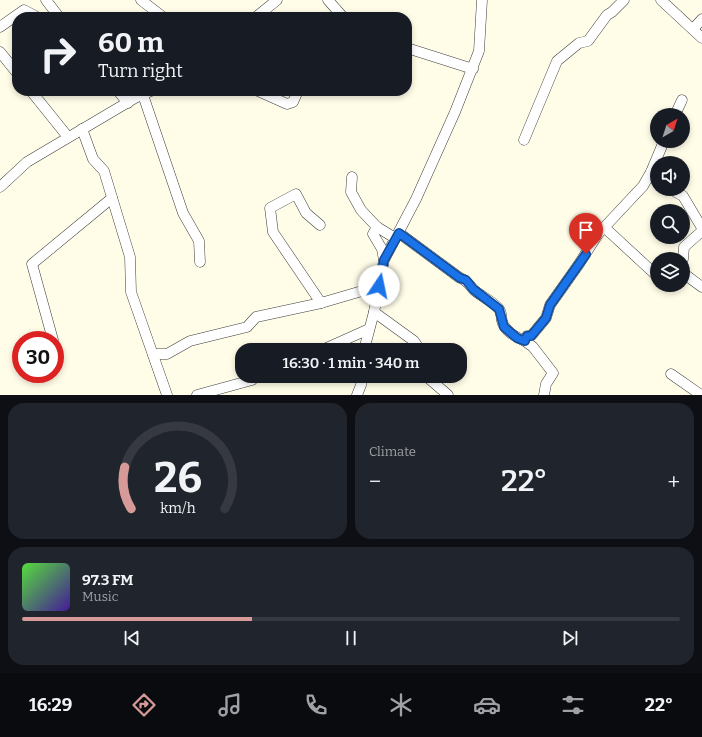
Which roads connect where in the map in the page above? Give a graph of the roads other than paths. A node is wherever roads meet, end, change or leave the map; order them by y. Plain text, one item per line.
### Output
1 (46, 0) edge
2 (141, 0) edge
3 (277, 0) edge
4 (328, 0) edge
5 (482, 0) edge
6 (624, 0) edge
7 (661, 0) edge
8 (55, 12) edge
9 (157, 12) edge
10 (262, 12) edge
11 (339, 12) edge
12 (12, 18) edge
13 (702, 19) edge
14 (0, 27) edge
15 (693, 29) junction
16 (702, 38) edge
17 (412, 50) edge
18 (0, 52) edge
19 (12, 67) edge
20 (473, 69) junction
21 (35, 96) edge
22 (122, 96) edge
23 (141, 96) edge
24 (148, 96) edge
25 (269, 96) edge
26 (295, 96) edge
27 (682, 100) dead end
28 (128, 103) junction
29 (679, 108) edge
30 (82, 129) junction
31 (68, 137) junction
32 (524, 140) dead end
33 (650, 174) edge
34 (352, 177) dead end
35 (0, 187) edge
36 (683, 196) edge
37 (112, 198) junction
38 (320, 225) dead end
39 (377, 227) junction
40 (604, 227) junction
41 (702, 228) edge
42 (702, 231) edge
43 (397, 236) junction
44 (684, 252) edge
45 (384, 260) junction
46 (200, 262) dead end
47 (650, 269) edge
48 (690, 279) edge
49 (379, 286) junction
50 (702, 288) edge
51 (321, 303) junction
52 (374, 312) junction
53 (369, 330) junction
54 (51, 331) edge
55 (525, 341) junction
56 (338, 343) edge
57 (366, 343) edge
58 (415, 343) edge
59 (153, 354) junction
60 (671, 374) dead end
61 (247, 383) edge
62 (361, 383) edge
63 (434, 383) edge
64 (234, 390) edge
65 (167, 395) edge
66 (197, 395) edge
67 (357, 395) edge
68 (448, 395) edge
69 (544, 395) edge
70 (701, 395) edge

1 - 8 street
2 - 9 street
3 - 10 street
4 - 11 street
5 - 20 street
6 - 32 street
7 - 15 street
12 - 14 street
13 - 15 street
15 - 16 street
17 - 20 street
18 - 19 street
20 - 43 street
21 - 31 street
22 - 28 street
23 - 28 street
24 - 46 street
25 - 26 street
27 - 29 street
28 - 30 street
30 - 31 street
30 - 37 street
31 - 35 street
33 - 40 street
34 - 39 street
36 - 41 street
37 - 54 street
37 - 59 street
38 - 51 street
39 - 43 street
39 - 45 street
40 - 47 street
40 - 55 street
42 - 44 street
43 - 45 street
43 - 55 street
45 - 49 street
48 - 50 street
49 - 51 street
49 - 52 street
51 - 59 street
52 - 53 street
52 - 58 street
53 - 56 street
53 - 57 street
55 - 69 street
59 - 65 street
60 - 70 street
61 - 64 street
62 - 67 street
63 - 68 street
64 - 66 street

